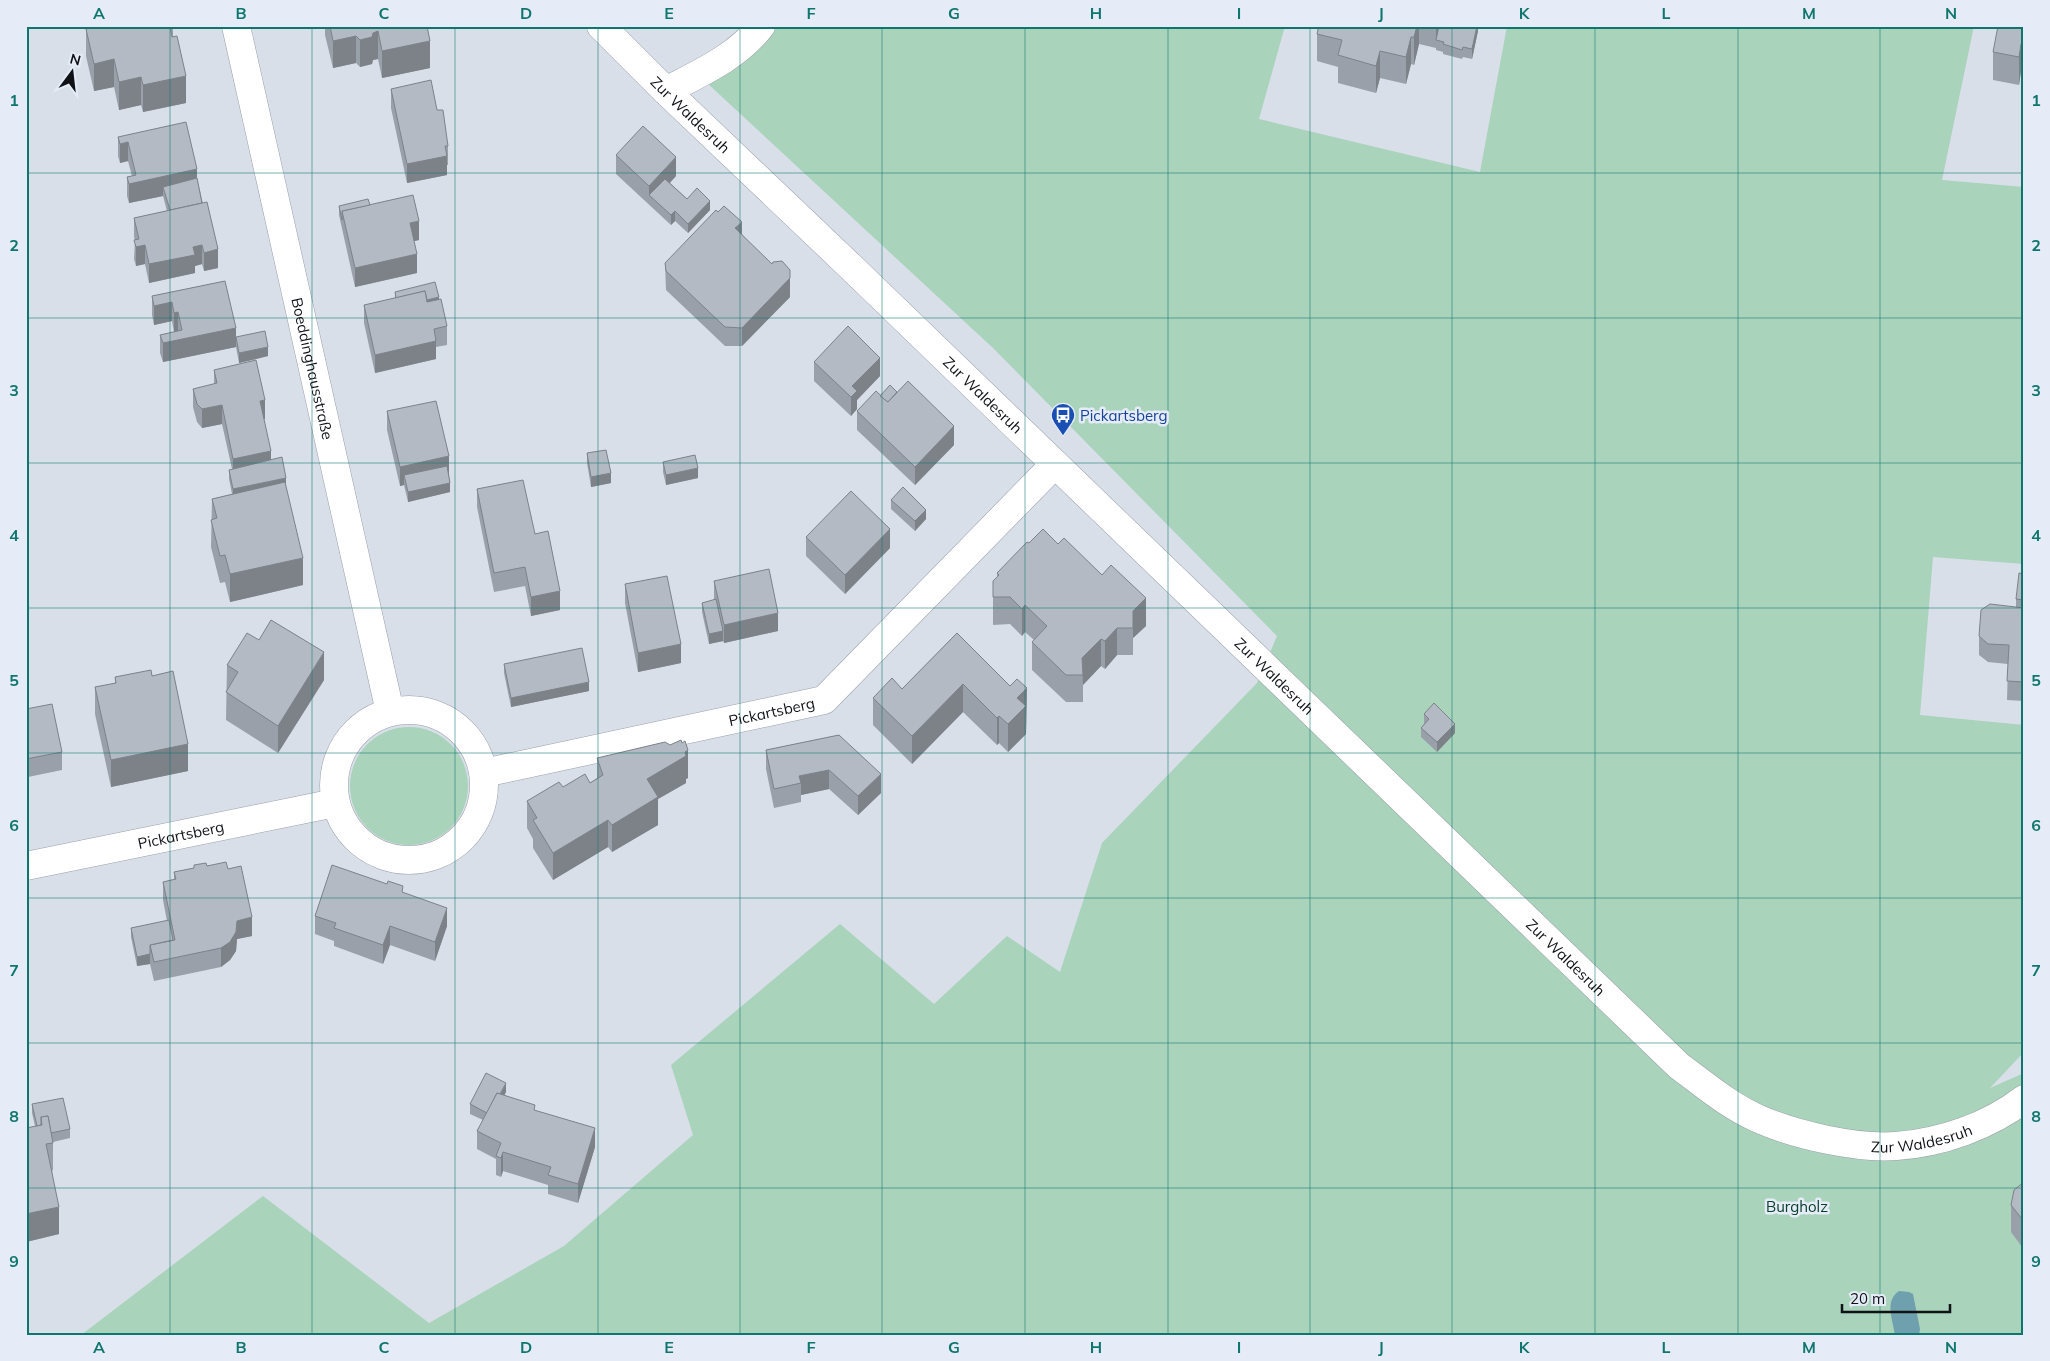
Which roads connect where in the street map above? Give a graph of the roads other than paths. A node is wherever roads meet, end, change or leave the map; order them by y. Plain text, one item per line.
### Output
1 (236, 26) edge
2 (601, 26) edge
3 (761, 26) edge
4 (666, 92) junction
5 (1055, 464) junction
6 (390, 712) junction
7 (484, 773) junction
8 (335, 803) junction
9 (26, 866) edge
10 (2024, 1099) edge

1 - 6 street, Boeddinghausstraße
2 - 4 street, Zur Waldesruh
3 - 4 street
4 - 5 street, Zur Waldesruh
5 - 7 street, Pickartsberg
5 - 10 street, Zur Waldesruh
6 - 7 street
6 - 8 street
7 - 8 street
8 - 9 street, Pickartsberg

